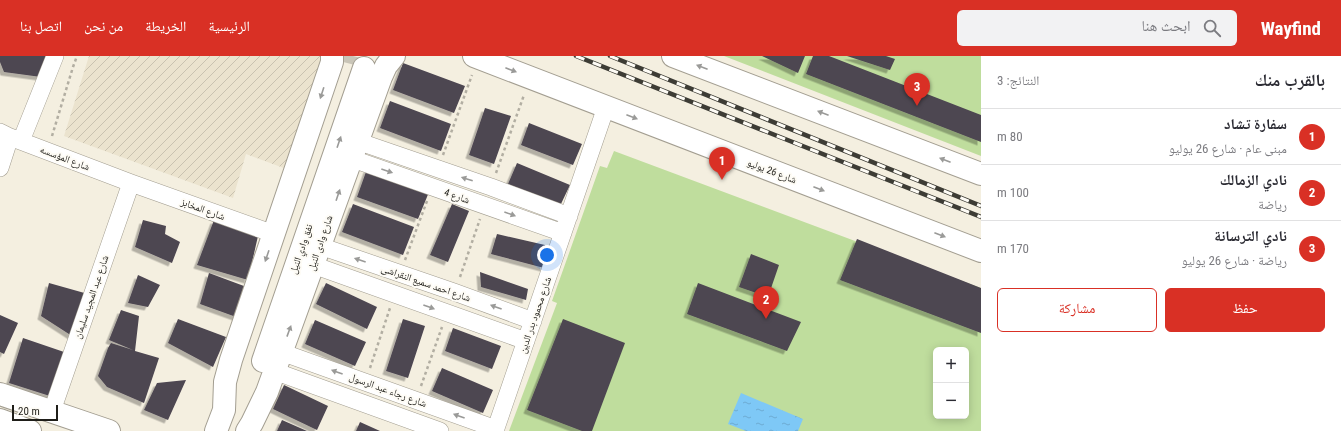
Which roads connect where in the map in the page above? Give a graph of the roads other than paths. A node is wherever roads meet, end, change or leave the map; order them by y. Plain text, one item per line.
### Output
1 (55, 56) edge
2 (394, 56) edge
3 (474, 56) edge
4 (673, 56) edge
5 (354, 63) edge
6 (606, 107) junction
7 (10, 137) edge
8 (354, 150) junction
9 (0, 168) edge
10 (981, 174) edge
11 (131, 183) junction
12 (569, 216) junction
13 (563, 233) junction
14 (274, 234) junction
15 (981, 250) edge
16 (316, 255) junction
17 (404, 276) junction
18 (396, 295) junction
19 (533, 321) junction
20 (526, 342) junction
21 (278, 361) junction
22 (0, 394) edge
23 (224, 410) junction
24 (52, 411) junction
25 (0, 420) edge
26 (495, 430) edge
27 (30, 431) edge
28 (109, 431) edge
29 (216, 431) edge
30 (242, 431) edge
31 (247, 431) edge
32 (440, 431) edge

1 - 7 street
2 - 5 street, شارع وادى النيل
3 -> 6 street, شارع 26 يوليو
10 -> 4 street
5 - 8 street, شارع وادى النيل
5 -> 14 street, شارع وادى النيل
5 - 23 street, نفق وادي النيل
30 -> 5 street, نفق وادي النيل
6 - 12 street, شارع محمود بدر الدين
6 -> 15 street, شارع 26 يوليو
7 - 9 street
7 - 11 street, شارع المؤسسه
12 -> 8 street, شارع 4
8 -> 13 street, شارع 4
16 -> 8 street, شارع وادى النيل
11 - 14 street, شارع المخابز
11 - 24 street, شارع عبد المجيد سليمان
12 - 13 street, شارع محمود بدر الدين
13 - 19 street, شارع محمود بدر الدين
14 -> 23 street, شارع وادى النيل
17 -> 16 street, شارع احمد سميع النقراشى
16 - 18 street, شارع احمد سميع النقراشى
21 -> 16 street, شارع وادى النيل
17 - 18 street
19 -> 17 street, شارع احمد سميع النقراشى
18 -> 20 street, شارع احمد سميع النقراشى
19 - 20 street, شارع محمود بدر الدين
20 - 26 street, شارع محمود بدر الدين
26 -> 21 street, شارع رجاء عبد الرسول
21 - 31 street, شارع وادى النيل
21 - 32 street, شارع رجاء عبد الرسول
22 - 24 street
23 - 29 street, شارع وادى النيل
24 - 28 street
25 - 27 street

